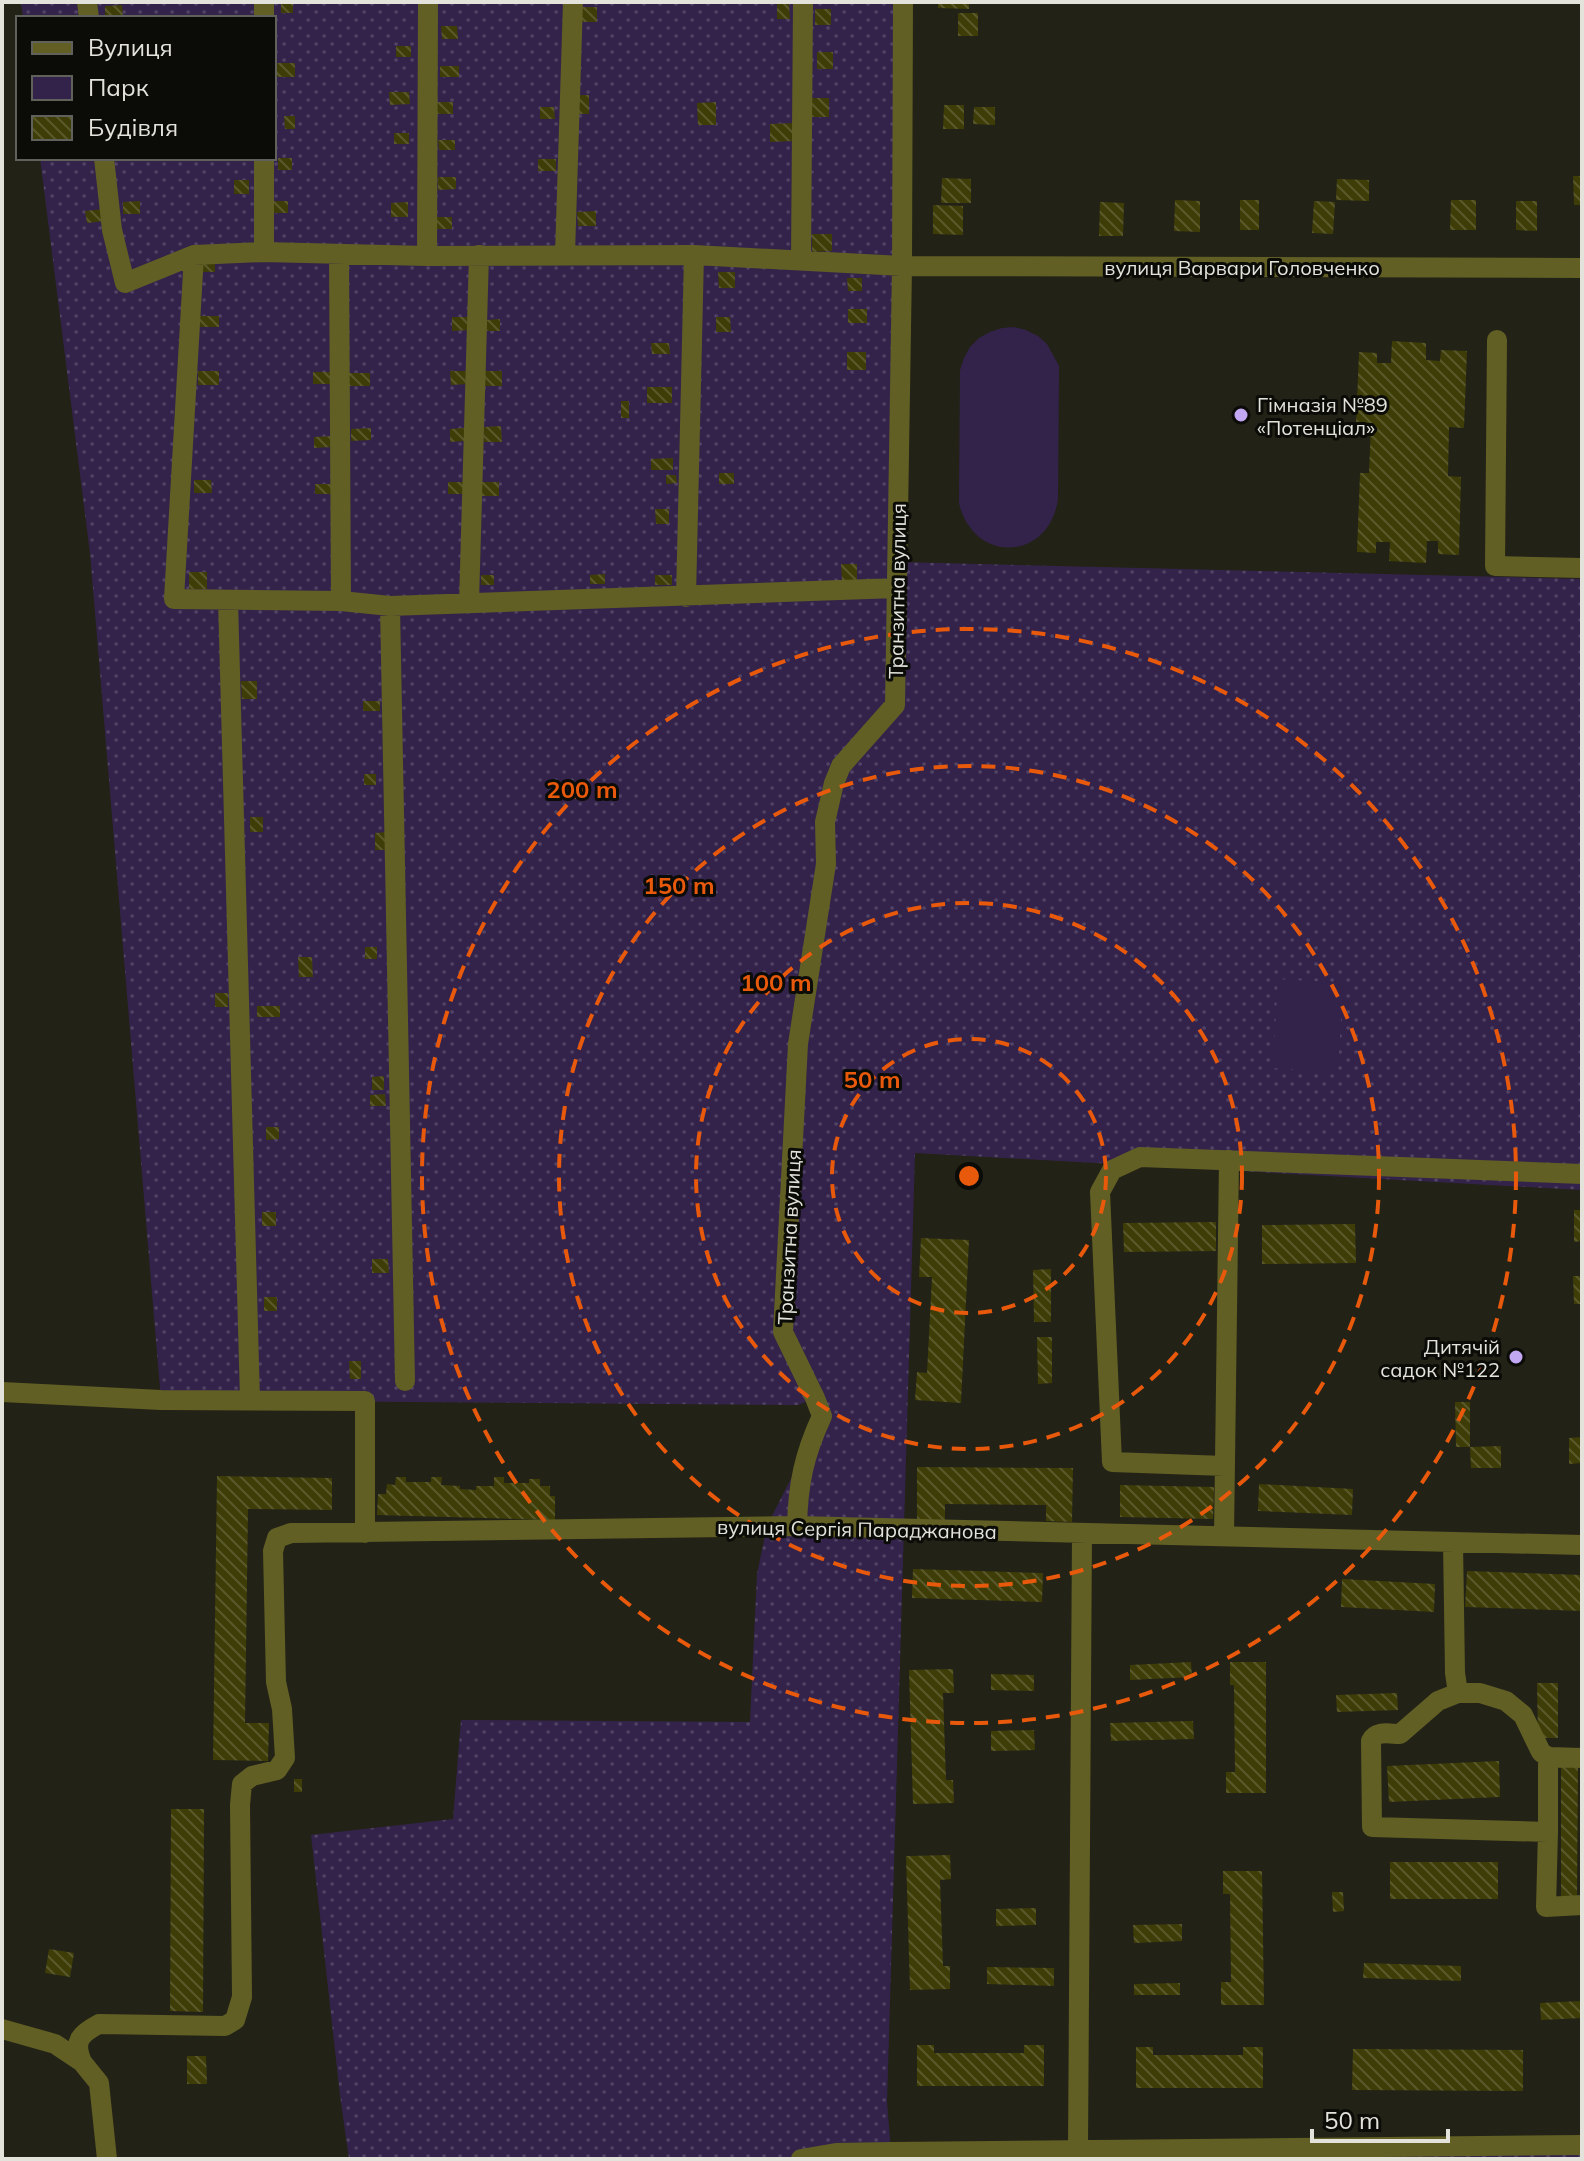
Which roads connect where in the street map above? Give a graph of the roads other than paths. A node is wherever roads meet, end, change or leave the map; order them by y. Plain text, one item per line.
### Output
1 (428, 2) edge
2 (573, 2) edge
3 (803, 2) edge
4 (903, 2) edge
5 (104, 160) edge
6 (264, 160) edge
7 (264, 252) junction
8 (339, 254) junction
9 (565, 254) junction
10 (194, 255) junction
11 (479, 255) junction
12 (694, 255) junction
13 (427, 256) junction
14 (801, 260) junction
15 (902, 266) junction
16 (1582, 268) edge
17 (1497, 340) dead end
18 (1582, 568) edge
19 (897, 588) junction
20 (686, 597) junction
21 (228, 600) junction
22 (341, 601) junction
23 (469, 603) junction
24 (390, 606) junction
25 (1229, 1160) junction
26 (1582, 1174) edge
27 (405, 1381) dead end
28 (2, 1392) edge
29 (250, 1400) junction
30 (1225, 1466) junction
31 (797, 1526) junction
32 (365, 1533) junction
33 (1082, 1533) junction
34 (1224, 1537) junction
35 (1453, 1542) junction
36 (1582, 1545) edge
37 (1458, 1693) junction
38 (1548, 1757) junction
39 (1582, 1758) edge
40 (1548, 1832) junction
41 (1582, 1905) edge
42 (2, 2029) edge
43 (82, 2062) junction
44 (1582, 2145) edge
45 (1078, 2151) junction
46 (885, 2156) edge
47 (107, 2159) edge
48 (801, 2159) edge

1 - 13 street
2 - 9 street
3 - 14 street
4 - 15 street, Транзитна вулиця
5 - 10 street, вулиця Варвари Головченко
6 - 7 street
7 - 8 street, вулиця Варвари Головченко
7 - 10 street, вулиця Варвари Головченко
8 - 13 street, вулиця Варвари Головченко
8 - 22 street
9 - 11 street, вулиця Варвари Головченко
9 - 12 street, вулиця Варвари Головченко
10 - 21 street
11 - 13 street, вулиця Варвари Головченко
11 - 23 street
12 - 14 street, вулиця Варвари Головченко
12 - 20 street
14 - 15 street, вулиця Варвари Головченко
15 - 16 street, вулиця Варвари Головченко
15 - 19 street, Транзитна вулиця
17 - 18 street
19 - 20 street
19 - 31 street, Транзитна вулиця
20 - 23 street
21 - 22 street
21 - 29 street
22 - 24 street
23 - 24 street
24 - 27 street
25 - 26 street
25 - 30 street
25 - 30 street
28 - 29 street
29 - 32 street
30 - 34 street
31 - 32 street, вулиця Сергія Параджанова
31 - 33 street, вулиця Сергія Параджанова
32 - 43 street, вулиця Сергія Параджанова
33 - 34 street, вулиця Сергія Параджанова
33 - 45 street
34 - 35 street, вулиця Сергія Параджанова
35 - 36 street, вулиця Сергія Параджанова
35 - 37 street
37 - 38 street
37 - 40 street
38 - 39 street
38 - 40 street
40 - 41 street
42 - 43 street
43 - 47 street
44 - 45 street
45 - 46 street
46 - 48 street

